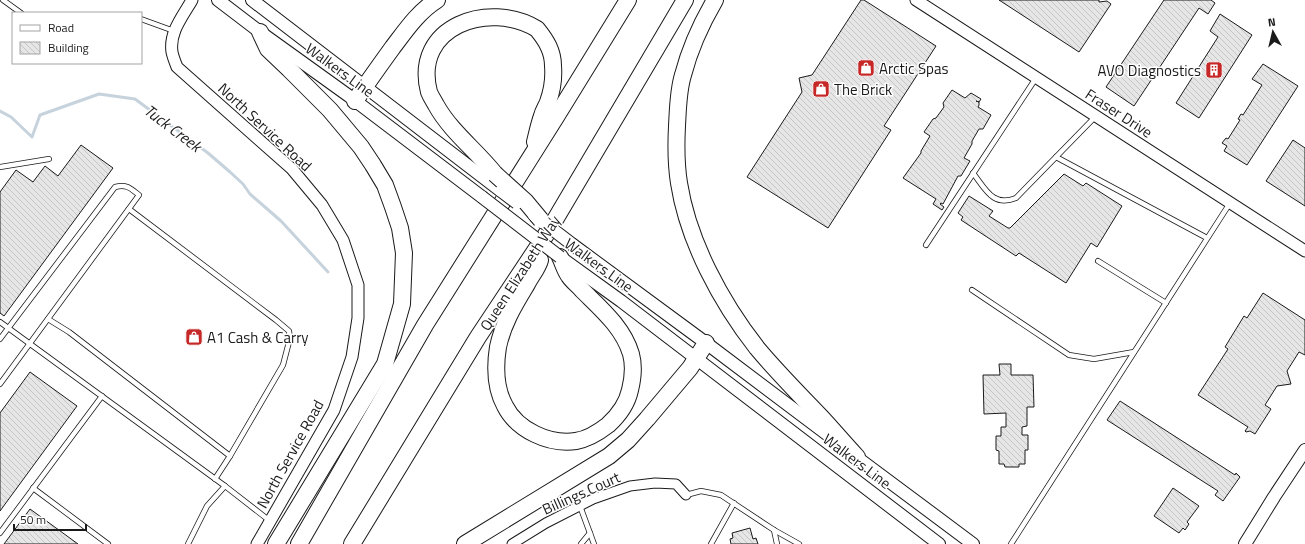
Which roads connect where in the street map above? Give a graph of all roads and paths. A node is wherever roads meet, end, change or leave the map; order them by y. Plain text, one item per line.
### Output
1 (3, 0) edge
2 (192, 0) edge
3 (218, 0) edge
4 (252, 0) edge
5 (437, 0) edge
6 (628, 0) edge
7 (685, 0) edge
8 (715, 0) edge
9 (916, 0) edge
10 (20, 12) edge
11 (142, 19) edge
12 (174, 31) junction
13 (260, 32) junction
14 (1036, 77) junction
15 (365, 86) junction
16 (355, 101) junction
17 (1096, 116) junction
18 (1056, 157) junction
19 (49, 159) dead end
20 (0, 167) edge
21 (974, 173) junction
22 (1230, 202) junction
23 (129, 208) junction
24 (545, 225) junction
25 (1207, 238) junction
26 (926, 245) dead end
27 (1305, 252) edge
28 (560, 257) junction
29 (1098, 261) dead end
30 (972, 290) dead end
31 (1166, 302) junction
32 (48, 319) junction
33 (0, 322) edge
34 (425, 325) junction
35 (8, 328) junction
36 (0, 339) edge
37 (30, 343) junction
38 (706, 343) junction
39 (1134, 352) junction
40 (696, 359) junction
41 (0, 384) edge
42 (102, 396) junction
43 (1305, 450) edge
44 (230, 456) junction
45 (857, 457) junction
46 (215, 479) junction
47 (225, 486) junction
48 (33, 488) junction
49 (686, 495) joint
50 (734, 503) junction
51 (580, 506) junction
52 (270, 521) junction
53 (774, 530) junction
54 (0, 533) edge
55 (590, 533) junction
56 (932, 541) edge
57 (108, 544) edge
58 (188, 544) edge
59 (257, 544) edge
60 (276, 544) edge
61 (299, 544) edge
62 (352, 544) edge
63 (466, 544) edge
64 (512, 544) edge
65 (581, 544) edge
66 (594, 544) edge
67 (711, 544) edge
68 (777, 544) edge
69 (799, 544) edge
70 (973, 544) edge
71 (1011, 544) edge
72 (1245, 544) edge

1 - 10 lane
2 - 12 street, North Service Road
3 - 13 main road, Walkers Line
4 - 15 main road, Walkers Line
5 - 15 highway
6 - 34 highway
7 - 24 highway, Queen Elizabeth Way
8 - 45 highway
9 - 14 street, Fraser Drive
11 - 12 lane
12 - 52 street, North Service Road
13 - 16 main road, Walkers Line
13 - 60 highway
14 - 17 street, Fraser Drive
14 - 21 lane
15 - 16 highway
15 - 24 main road, Walkers Line, bridge
16 - 28 main road, Walkers Line, bridge
17 - 18 lane
17 - 22 street, Fraser Drive
18 - 21 lane
18 - 25 lane
19 - 20 lane
21 - 26 lane
22 - 25 lane
22 - 27 street, Fraser Drive
23 - 32 lane
23 - 35 lane
23 - 44 lane
24 - 28 highway
24 - 34 highway, bridge
24 - 38 main road, Walkers Line, bridge
24 - 62 highway, Queen Elizabeth Way
25 - 31 lane
28 - 40 main road, Walkers Line
29 - 31 lane
30 - 39 lane
31 - 39 lane
32 - 37 lane
32 - 44 lane
33 - 35 lane
34 - 61 highway
35 - 36 lane
35 - 37 lane
37 - 41 lane
37 - 42 lane
38 - 40 highway
38 - 45 main road, Walkers Line
39 - 71 lane
40 - 56 main road, Walkers Line
40 - 63 highway
42 - 46 lane
42 - 48 lane
43 - 72 main road
44 - 46 lane
45 - 70 main road, Walkers Line
46 - 47 lane
47 - 52 lane
47 - 58 lane
48 - 54 lane
48 - 57 lane
49 - 50 lane
49 - 51 street, Billings Court
50 - 53 lane
50 - 67 lane
51 - 55 lane
51 - 64 street, Billings Court
52 - 59 street, North Service Road
53 - 68 lane
53 - 69 lane
55 - 65 lane
55 - 66 lane

